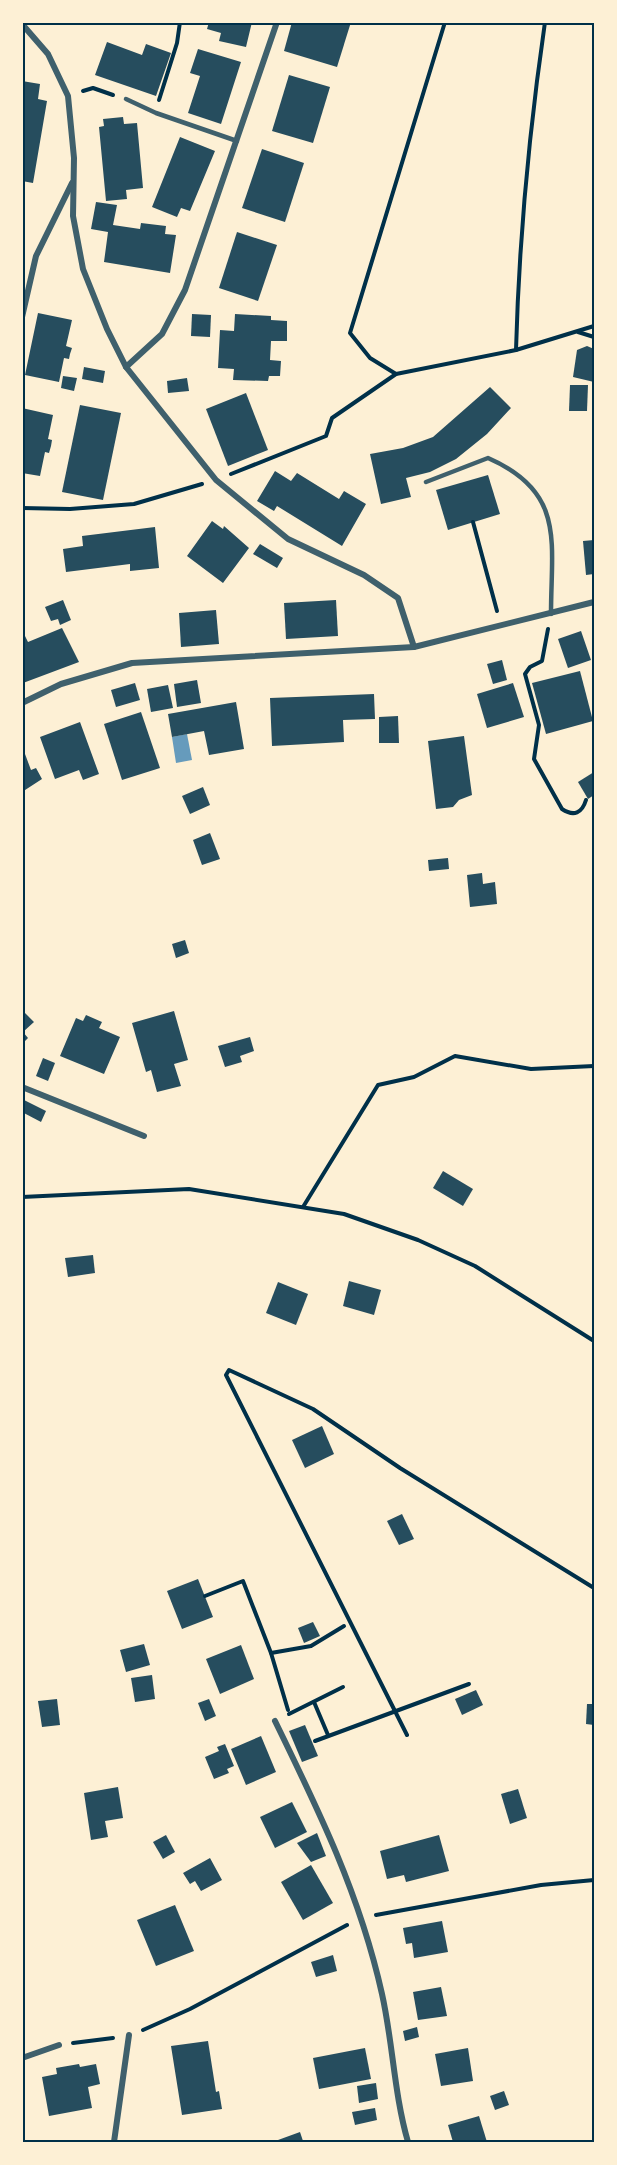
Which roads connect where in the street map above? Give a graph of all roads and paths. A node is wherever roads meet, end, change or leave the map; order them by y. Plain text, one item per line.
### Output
1 (180, 22) edge
2 (277, 22) edge
3 (445, 22) edge
4 (545, 22) edge
5 (22, 24) edge
6 (68, 96) junction
7 (126, 99) joint
8 (156, 113) junction
9 (237, 141) junction
10 (72, 183) junction
11 (22, 317) edge
12 (594, 326) edge
13 (576, 332) junction
14 (594, 337) edge
15 (516, 350) junction
16 (126, 367) junction
17 (396, 374) junction
18 (216, 480) junction
19 (426, 482) dead end
20 (22, 508) edge
21 (473, 522) dead end
22 (594, 602) edge
23 (551, 614) junction
24 (501, 626) junction
25 (414, 647) junction
26 (22, 703) edge
27 (586, 800) dead end
28 (594, 1066) edge
29 (22, 1087) edge
30 (144, 1136) dead end
31 (22, 1197) edge
32 (303, 1207) junction
33 (594, 1341) edge
34 (594, 1588) edge
35 (205, 1596) dead end
36 (344, 1626) dead end
37 (272, 1653) junction
38 (469, 1684) dead end
39 (343, 1688) dead end
40 (314, 1702) junction
41 (394, 1710) junction
42 (290, 1714) junction
43 (275, 1721) joint
44 (328, 1735) junction
45 (407, 1735) dead end
46 (315, 1742) dead end
47 (594, 1880) edge
48 (361, 1917) junction
49 (129, 2035) junction
50 (58, 2045) joint
51 (22, 2058) edge
52 (114, 2142) edge
53 (408, 2142) edge

1 - 8 path
2 - 9 street
3 - 17 path
4 - 15 path
5 - 6 street
6 - 7 path
6 - 10 street
7 - 8 lane
8 - 9 lane
9 - 16 street
10 - 11 street
10 - 16 street
12 - 13 path
13 - 14 path
13 - 15 path
15 - 17 path
16 - 18 street
17 - 18 path
18 - 20 path
18 - 25 street
19 - 23 lane
21 - 24 path
22 - 23 street
23 - 24 street
23 - 27 path
24 - 25 street
25 - 26 street
28 - 32 path
29 - 30 street
31 - 32 path
32 - 33 path
34 - 41 path
35 - 37 path
36 - 37 path
37 - 42 path
38 - 41 path
39 - 40 path
40 - 42 path
40 - 44 path
41 - 44 path
41 - 45 path
42 - 43 path
43 - 48 street
44 - 46 path
47 - 48 path
48 - 49 path
48 - 53 street
49 - 50 path
49 - 52 street
50 - 51 street

